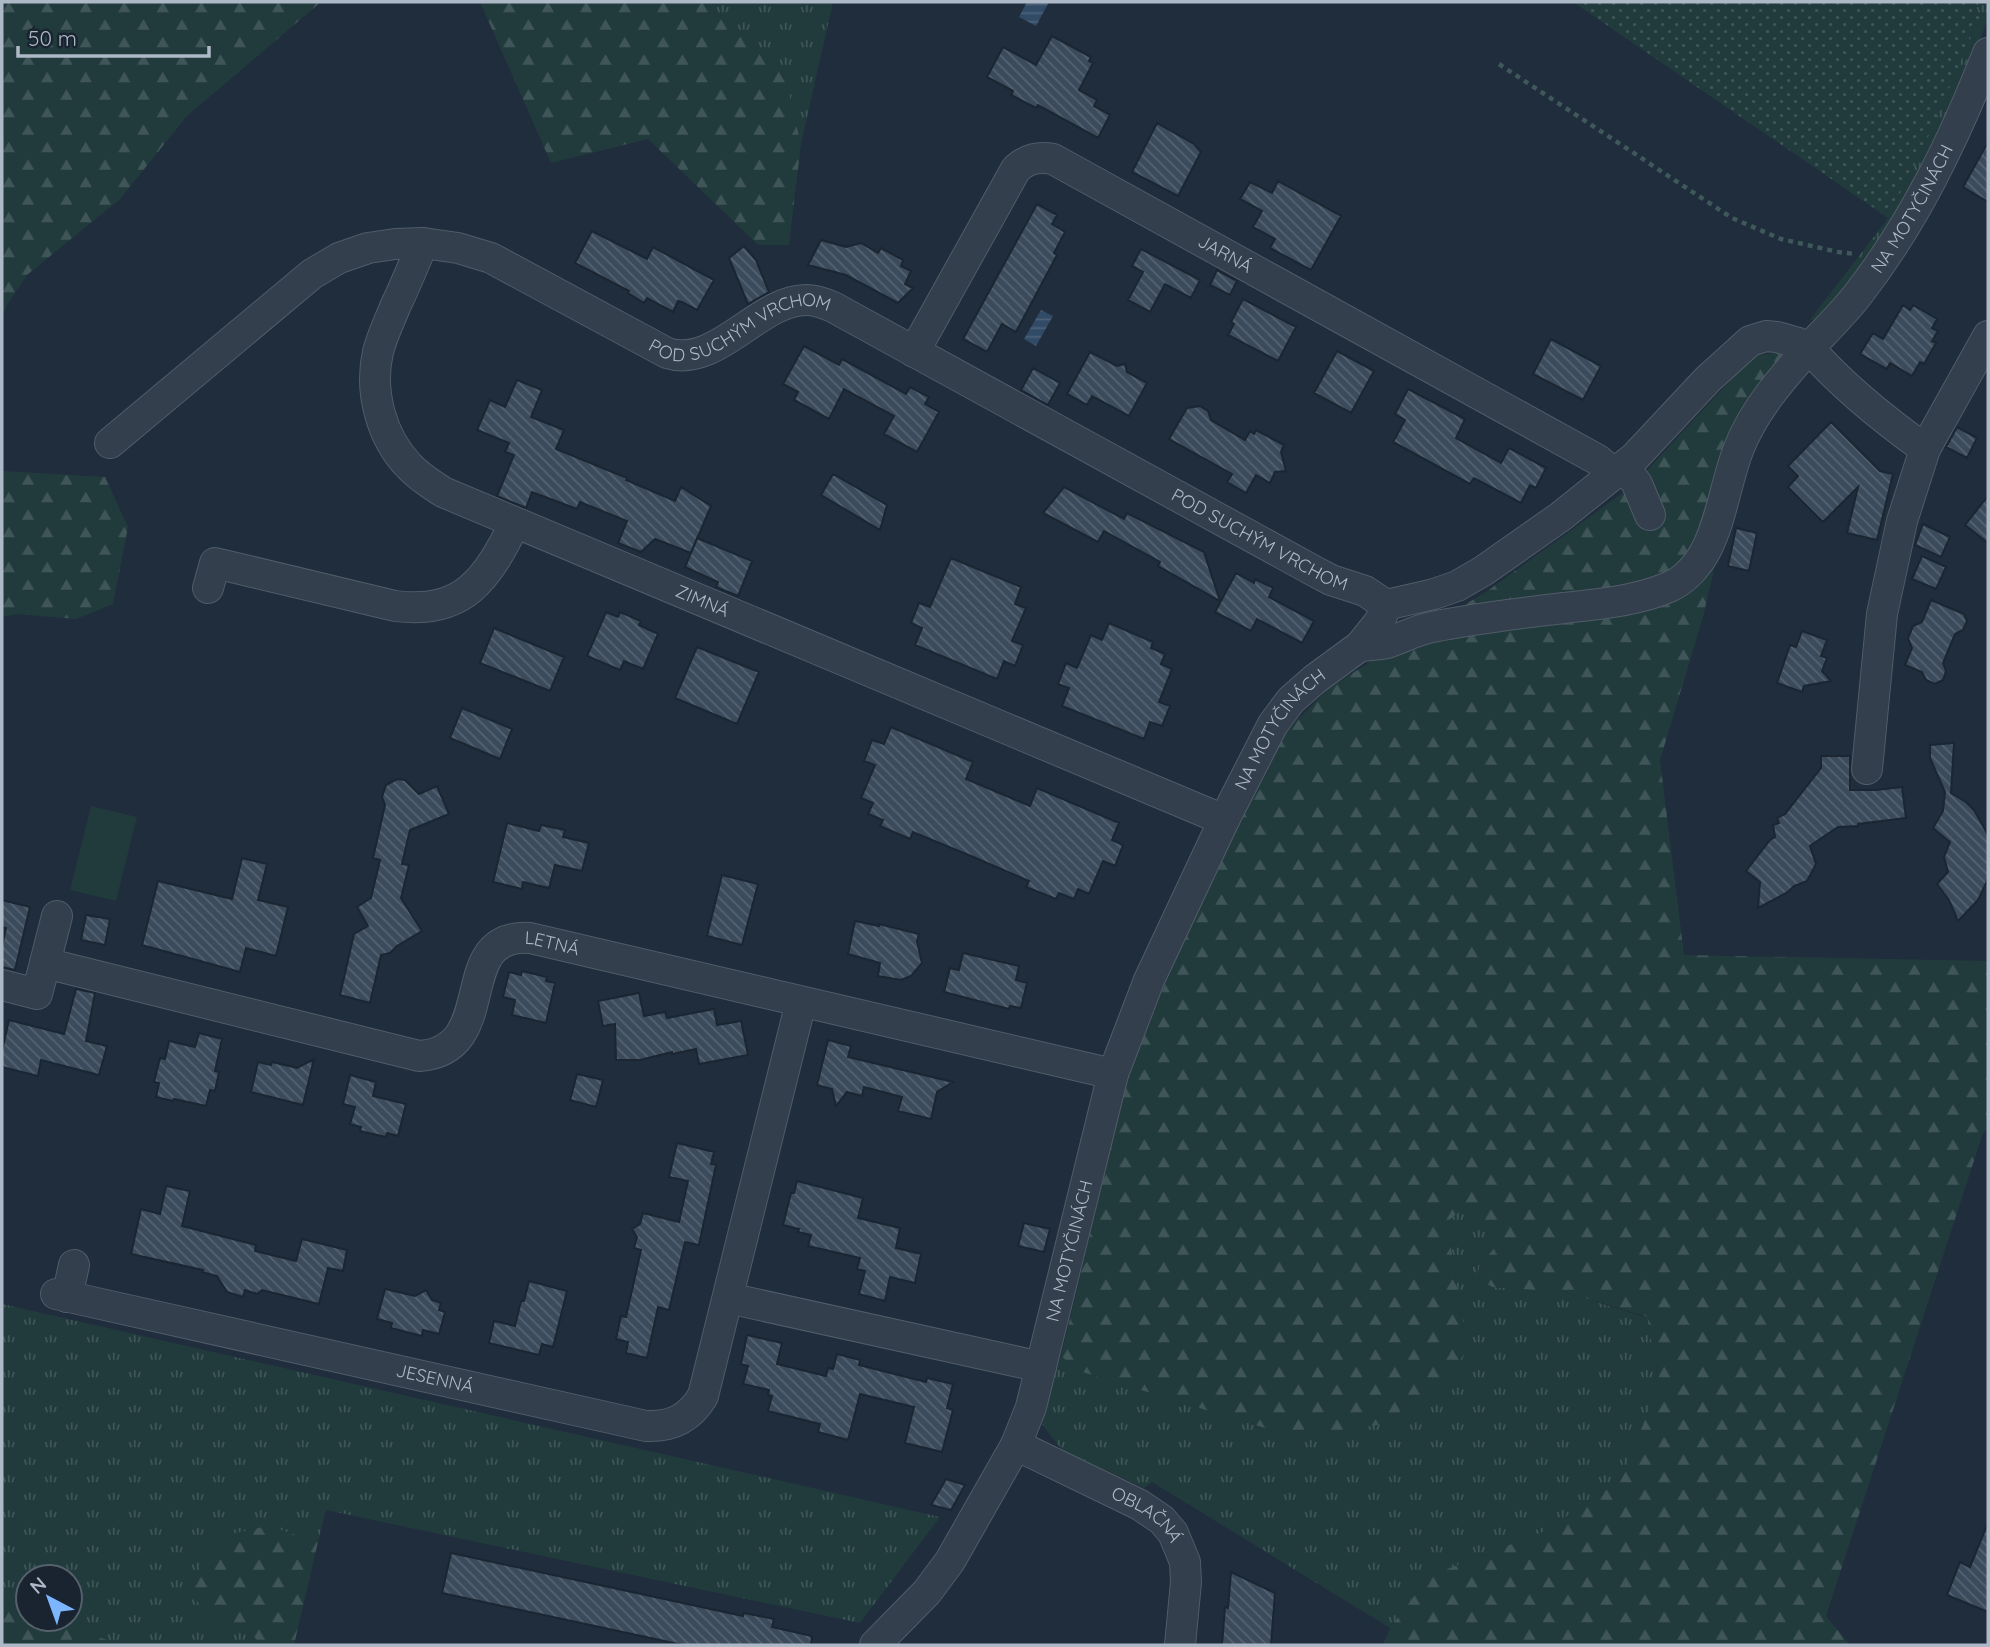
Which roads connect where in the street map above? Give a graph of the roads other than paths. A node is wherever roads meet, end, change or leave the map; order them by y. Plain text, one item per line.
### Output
1 (1988, 53) edge
2 (423, 243) junction
3 (1988, 336) edge
4 (1809, 348) junction
5 (914, 352) junction
6 (110, 443) dead end
7 (1925, 449) junction
8 (1619, 470) junction
9 (1650, 515) dead end
10 (516, 523) junction
11 (208, 588) dead end
12 (1387, 605) junction
13 (1360, 646) junction
14 (1867, 769) dead end
15 (1224, 820) junction
16 (57, 916) dead end
17 (45, 963) junction
18 (2, 985) edge
19 (802, 1002) junction
20 (1113, 1074) junction
21 (74, 1265) dead end
22 (728, 1298) junction
23 (1041, 1367) junction
24 (1016, 1445) junction
25 (875, 1645) edge
26 (1180, 1645) edge

1 - 4 street, NA MOTYČINÁCH
2 - 5 street, POD SUCHÝM VRCHOM
2 - 6 street, POD SUCHÝM VRCHOM
2 - 10 street, ZIMNÁ
3 - 7 street
4 - 7 street
4 - 8 street
4 - 13 street, NA MOTYČINÁCH
5 - 8 street, JARNÁ
5 - 12 street, POD SUCHÝM VRCHOM
7 - 14 street
8 - 9 street
8 - 12 street
10 - 11 street
10 - 15 street, ZIMNÁ
12 - 13 street, NA MOTYČINÁCH
13 - 15 street, NA MOTYČINÁCH
15 - 20 street, NA MOTYČINÁCH
16 - 17 street
17 - 18 street
17 - 19 street, LETNÁ
19 - 20 street, LETNÁ
19 - 22 street, JESENNÁ
20 - 23 street, NA MOTYČINÁCH
21 - 22 street, JESENNÁ
22 - 23 street
23 - 24 street, NA MOTYČINÁCH
24 - 25 street, NA MOTYČINÁCH
24 - 26 street, OBLAČNÁ

